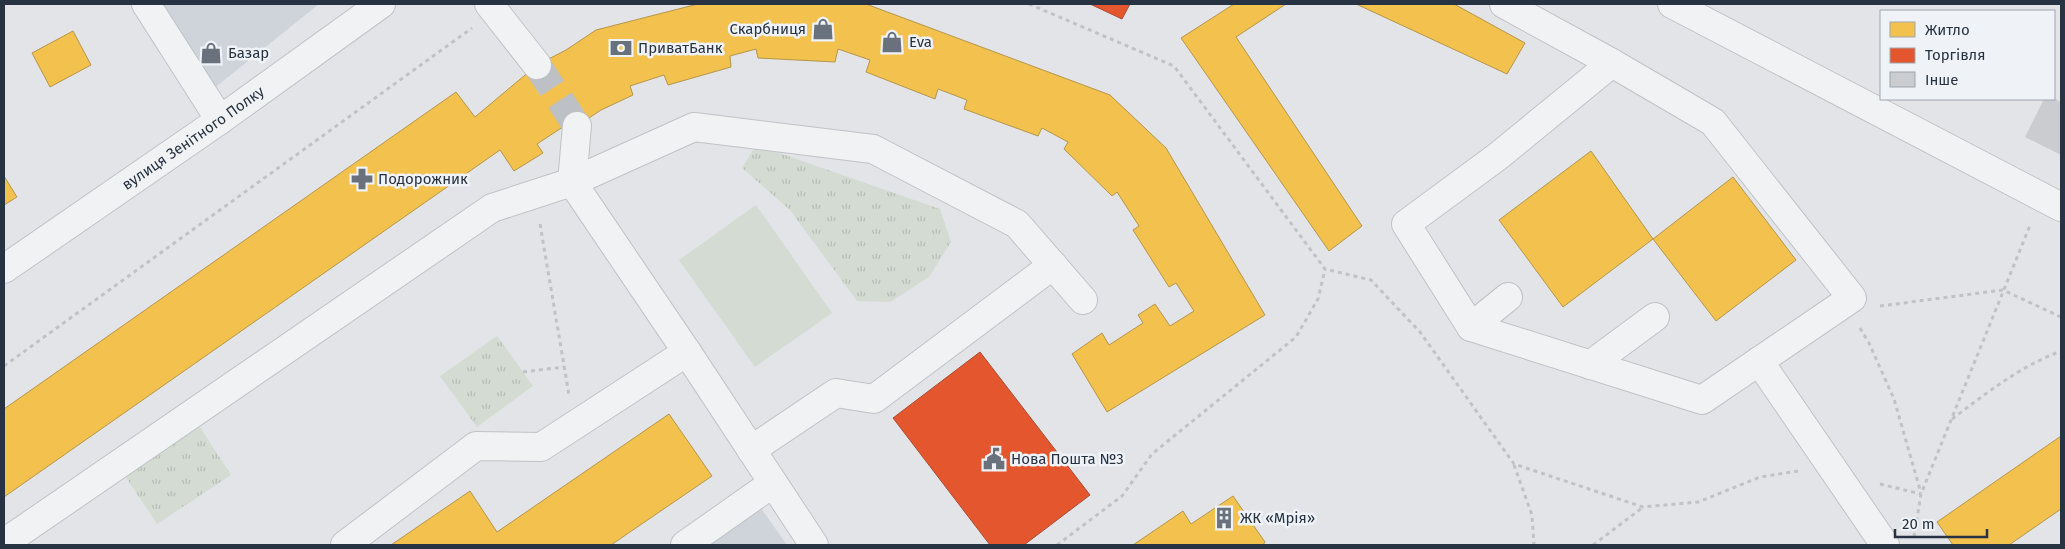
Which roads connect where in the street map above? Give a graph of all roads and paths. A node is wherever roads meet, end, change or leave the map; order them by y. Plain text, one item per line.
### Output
1 (146, 4) edge
2 (382, 4) edge
3 (1504, 4) edge
4 (492, 7) edge
5 (1688, 7) edge
6 (1612, 63) junction
7 (537, 65) tunnel mouth
8 (220, 120) junction
9 (577, 126) tunnel mouth
10 (572, 182) junction
11 (535, 194) junction
12 (2052, 202) edge
13 (1053, 265) junction
14 (4, 269) edge
15 (1325, 269) dead end
16 (2004, 290) junction
17 (1508, 297) dead end
18 (1083, 300) dead end
19 (1848, 306) junction
20 (1655, 317) dead end
21 (2061, 317) edge
22 (1471, 327) junction
23 (2061, 351) edge
24 (687, 352) junction
25 (1759, 362) junction
26 (1590, 365) junction
27 (4, 366) edge
28 (564, 367) junction
29 (523, 372) dead end
30 (1951, 420) junction
31 (574, 425) junction
32 (751, 450) junction
33 (1514, 464) dead end
34 (773, 482) junction
35 (1921, 494) junction
36 (1643, 507) dead end
37 (11, 542) edge
38 (345, 545) edge
39 (685, 545) edge
40 (814, 545) edge
41 (1056, 545) edge
42 (1534, 545) edge
43 (1593, 545) edge
44 (1885, 545) edge
45 (1913, 545) edge

1 - 8 street
2 - 8 street, вулиця Зенітного Полку
3 - 6 street
4 - 7 street
4 - 27 path
5 - 12 street
6 - 19 street
6 - 22 street
8 - 14 street, вулиця Зенітного Полку
9 - 10 street
10 - 11 street
10 - 13 street
10 - 24 street
11 - 28 path
11 - 37 street
12 - 16 path
13 - 18 street
13 - 32 street
15 - 41 path
16 - 19 path
16 - 21 path
16 - 30 path
17 - 22 street
19 - 25 street
19 - 35 path
20 - 26 street
22 - 26 street
23 - 30 path
24 - 31 street
24 - 32 street
25 - 26 street
25 - 44 street
28 - 29 path
28 - 31 path
30 - 35 path
31 - 38 street
32 - 34 street
33 - 42 path
34 - 39 street
34 - 40 street
35 - 45 path
36 - 43 path

